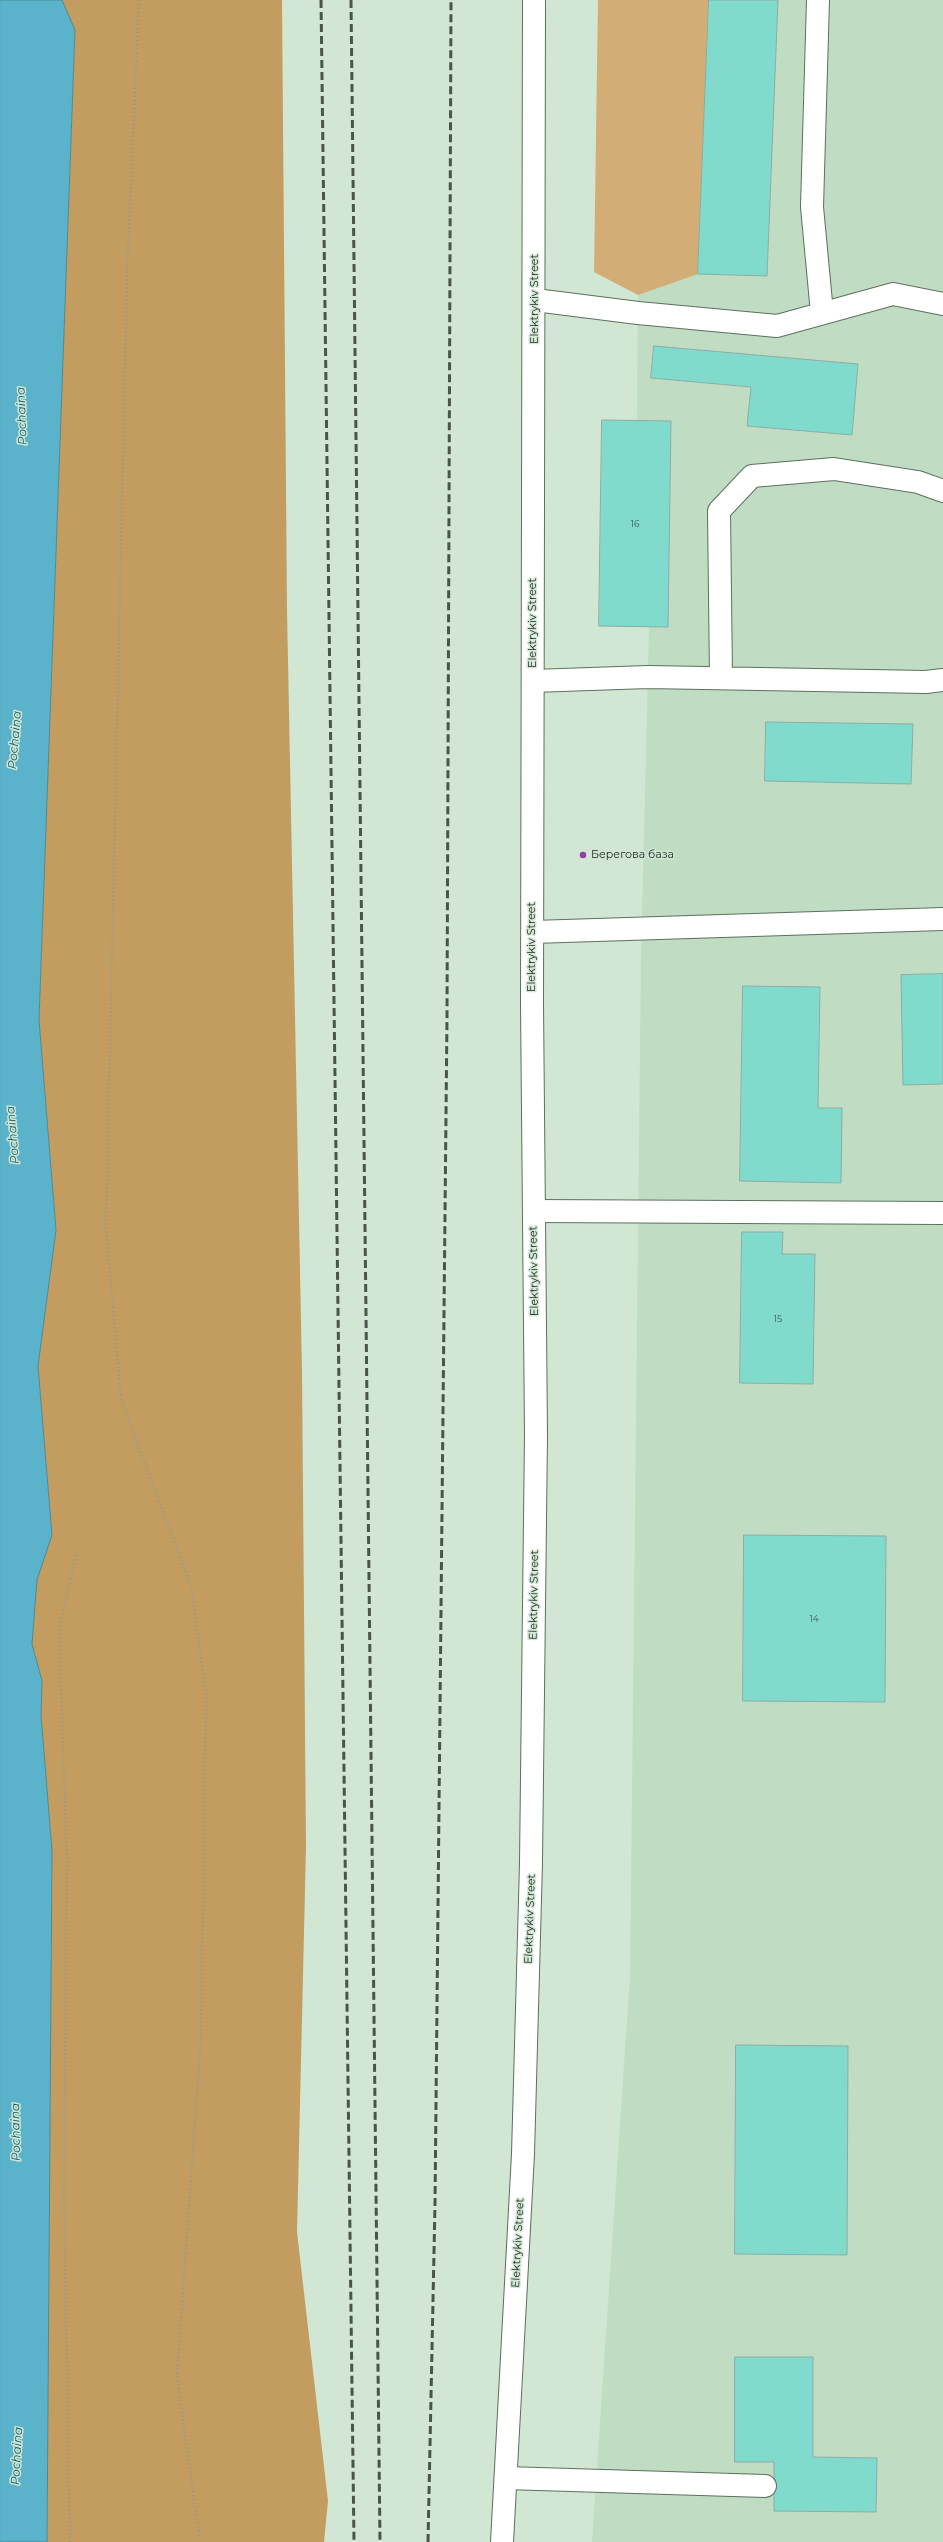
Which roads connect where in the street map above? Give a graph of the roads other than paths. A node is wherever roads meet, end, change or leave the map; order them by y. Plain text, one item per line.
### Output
1 (534, 0) edge
2 (818, 0) edge
3 (535, 300) junction
4 (943, 304) edge
5 (822, 313) junction
6 (943, 491) edge
7 (721, 678) junction
8 (943, 680) edge
9 (533, 681) junction
10 (943, 919) edge
11 (533, 932) junction
12 (534, 1211) junction
13 (943, 1213) edge
14 (506, 2478) junction
15 (765, 2486) dead end
16 (502, 2542) edge

1 - 3 street, Elektrykiv Street
2 - 5 street
3 - 5 street
3 - 9 street, Elektrykiv Street
4 - 5 street
6 - 7 street
7 - 8 street
7 - 9 street
9 - 11 street, Elektrykiv Street
10 - 11 street
11 - 12 street, Elektrykiv Street
12 - 13 street
12 - 14 street, Elektrykiv Street
14 - 15 street
14 - 16 street, Elektrykiv Street

